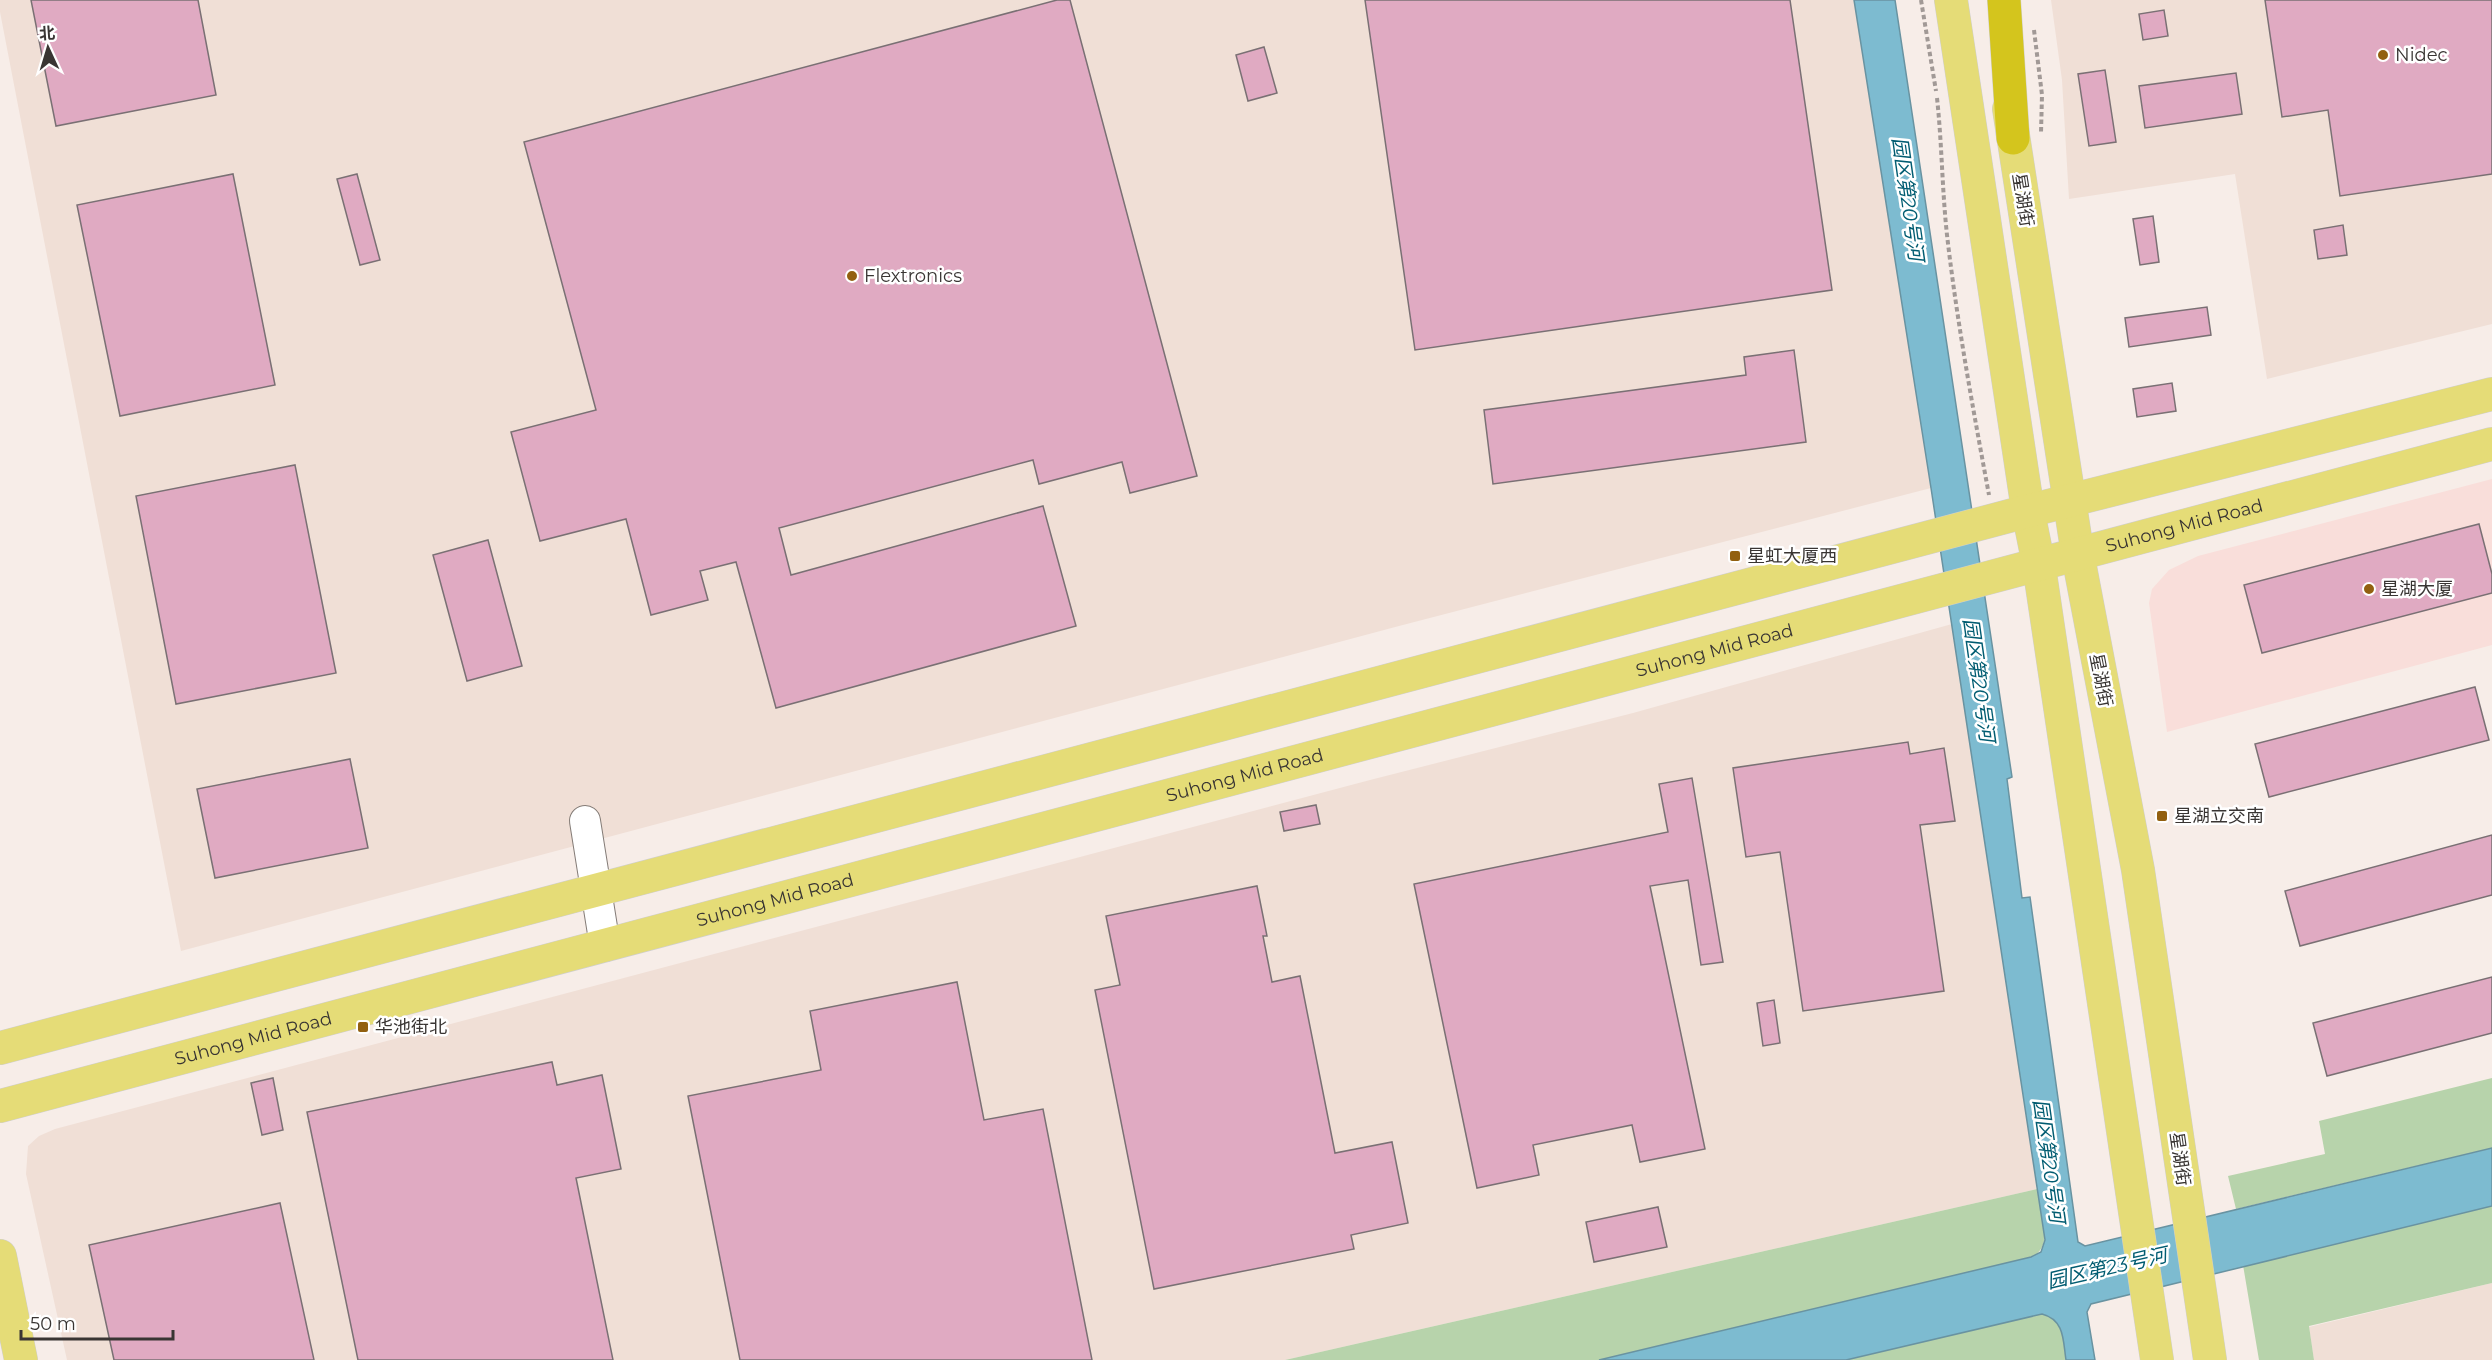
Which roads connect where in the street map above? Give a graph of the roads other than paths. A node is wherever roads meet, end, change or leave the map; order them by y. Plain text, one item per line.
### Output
1 (1951, 0) edge
2 (1992, 0) edge
3 (2004, 0) edge
4 (2013, 138) junction
5 (2492, 394) edge
6 (2492, 444) edge
7 (2070, 501) junction
8 (2028, 511) junction
9 (2078, 556) junction
10 (2039, 566) junction
11 (585, 821) dead end
12 (595, 891) junction
13 (605, 946) junction
14 (0, 1048) edge
15 (0, 1106) edge
16 (0, 1256) edge
17 (21, 1360) edge
18 (2157, 1360) edge
19 (2210, 1360) edge

1 - 8 main road
2 - 4 main road, 星湖街
3 - 4 highway
4 - 7 main road, 星湖街
5 - 7 main road
6 - 9 main road, Suhong Mid Road
7 - 8 main road
7 - 9 main road, 星湖街
8 - 10 main road
8 - 12 main road
9 - 10 main road, Suhong Mid Road
9 - 19 main road, 星湖街
10 - 13 main road, Suhong Mid Road
10 - 18 main road
11 - 12 lane
12 - 13 lane
12 - 14 main road
13 - 15 main road, Suhong Mid Road
16 - 17 main road

